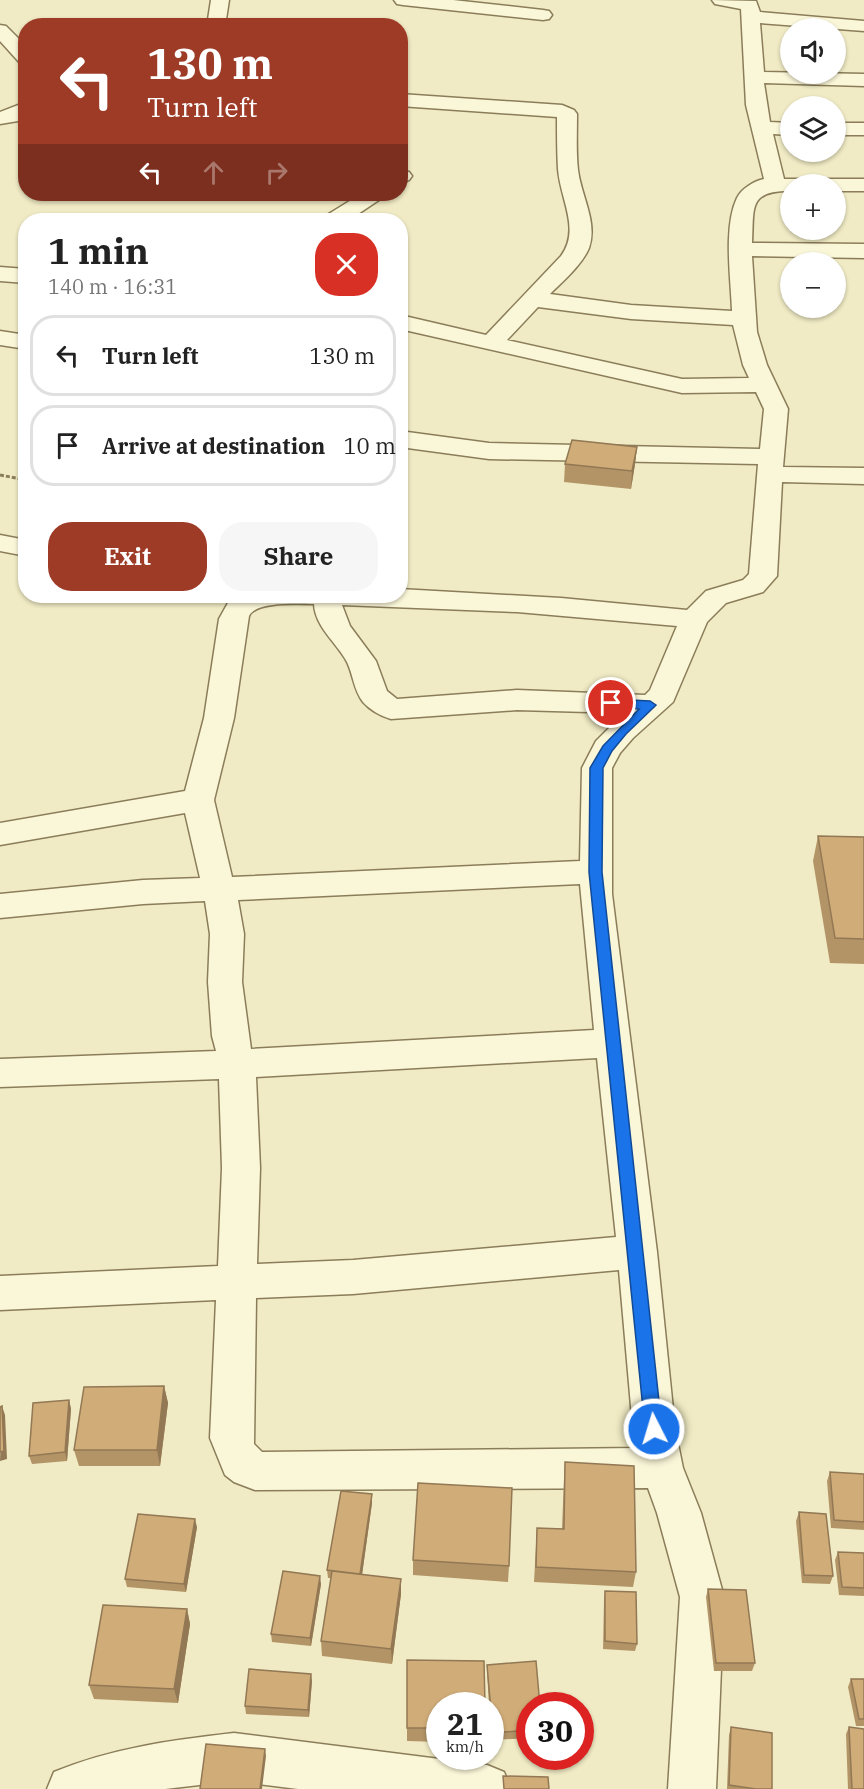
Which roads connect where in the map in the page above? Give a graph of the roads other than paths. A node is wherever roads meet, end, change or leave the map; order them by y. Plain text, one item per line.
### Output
1 (219, 0) edge
2 (403, 0) edge
3 (721, 0) edge
4 (543, 15) dead end
5 (751, 17) junction
6 (217, 18) edge
7 (864, 26) edge
8 (0, 30) edge
9 (18, 49) edge
10 (753, 77) junction
11 (864, 80) edge
12 (408, 104) edge
13 (18, 113) edge
14 (0, 118) edge
15 (760, 128) junction
16 (780, 129) edge
17 (846, 129) edge
18 (864, 129) edge
19 (775, 183) junction
20 (864, 185) edge
21 (364, 201) edge
22 (346, 213) edge
23 (741, 249) junction
24 (864, 251) edge
25 (0, 274) edge
26 (18, 275) edge
27 (533, 299) junction
28 (744, 319) junction
29 (408, 324) edge
30 (0, 338) edge
31 (18, 341) edge
32 (492, 342) junction
33 (766, 385) junction
34 (408, 440) edge
35 (772, 466) junction
36 (864, 476) edge
37 (0, 543) edge
38 (18, 546) edge
39 (408, 599) edge
40 (244, 603) edge
41 (328, 603) edge
42 (694, 619) junction
43 (650, 705) junction
44 (198, 800) junction
45 (0, 834) edge
46 (596, 872) junction
47 (219, 889) junction
48 (0, 906) edge
49 (614, 1043) junction
50 (237, 1064) junction
51 (0, 1073) edge
52 (637, 1252) junction
53 (238, 1281) junction
54 (0, 1293) edge
55 (662, 1468) junction
56 (391, 1783) edge
57 (71, 1789) edge
58 (487, 1789) edge
59 (692, 1789) edge

1 - 6 street
2 - 4 street
3 - 5 street
5 - 7 street
5 - 10 street
8 - 9 street
10 - 11 street
10 - 15 street
12 - 27 street
13 - 14 street
15 - 16 street
15 - 19 street
17 - 18 street
19 - 20 street
19 - 23 street
21 - 22 street
23 - 24 street
23 - 28 street
25 - 26 street
27 - 28 street
27 - 32 street
28 - 33 street
29 - 32 street
30 - 31 street
32 - 33 street
33 - 35 street
34 - 35 street
35 - 36 street
35 - 42 street
37 - 38 street
39 - 42 street
40 - 44 street
41 - 43 street
42 - 43 street
43 - 46 street
44 - 45 street
44 - 47 street
46 - 47 street
46 - 49 street
47 - 48 street
47 - 50 street
49 - 50 street
49 - 52 street
50 - 51 street
50 - 53 street
52 - 53 street
52 - 55 street
53 - 54 street
53 - 55 street
55 - 59 street
56 - 57 street
56 - 58 street

